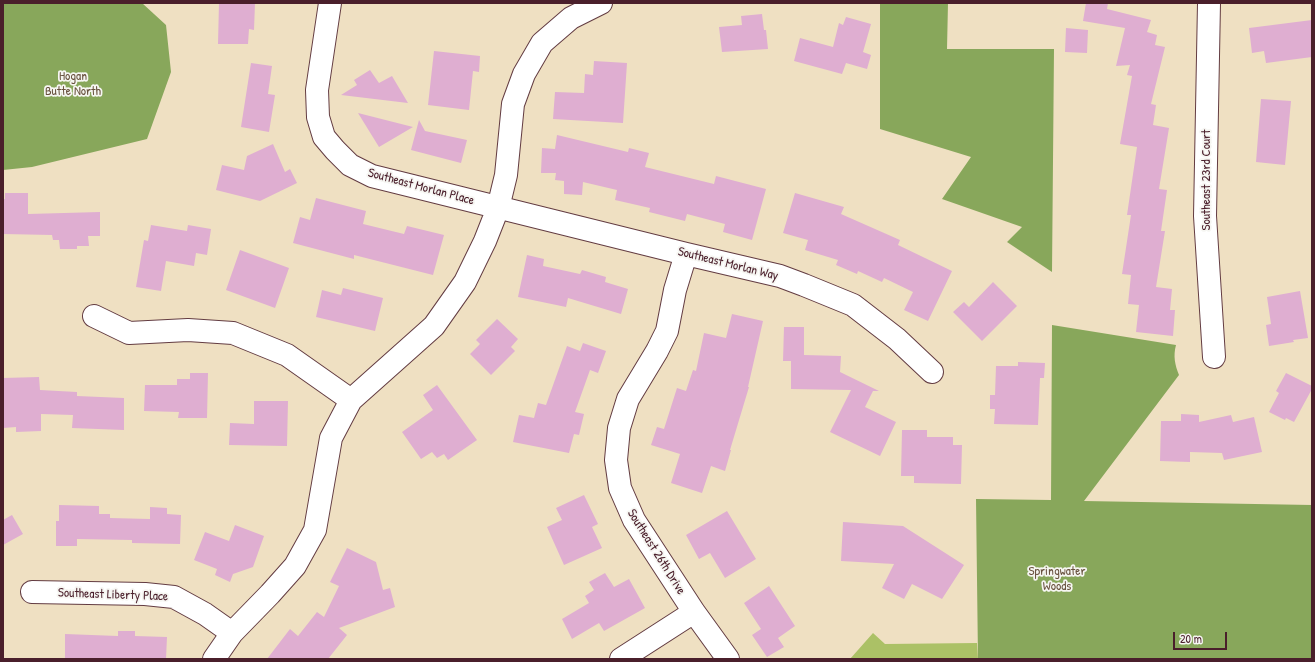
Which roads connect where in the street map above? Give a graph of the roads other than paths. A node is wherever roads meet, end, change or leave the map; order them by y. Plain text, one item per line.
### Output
1 (330, 3) edge
2 (601, 3) edge
3 (1209, 3) edge
4 (498, 208) junction
5 (686, 254) junction
6 (94, 316) dead end
7 (1214, 357) dead end
8 (932, 372) dead end
9 (351, 400) junction
10 (32, 592) dead end
11 (694, 612) junction
12 (232, 633) junction
13 (214, 659) edge
14 (621, 659) edge
15 (728, 659) edge

1 - 4 street, Southeast Morlan Place
2 - 4 street
3 - 7 street, Southeast 23rd Court
4 - 5 street, Southeast Morlan Way
4 - 9 street
5 - 8 street, Southeast Morlan Way
5 - 11 street, Southeast 26th Drive
6 - 9 street
9 - 12 street
10 - 12 street, Southeast Liberty Place
11 - 14 street
11 - 15 street, Southeast 26th Drive
12 - 13 street

